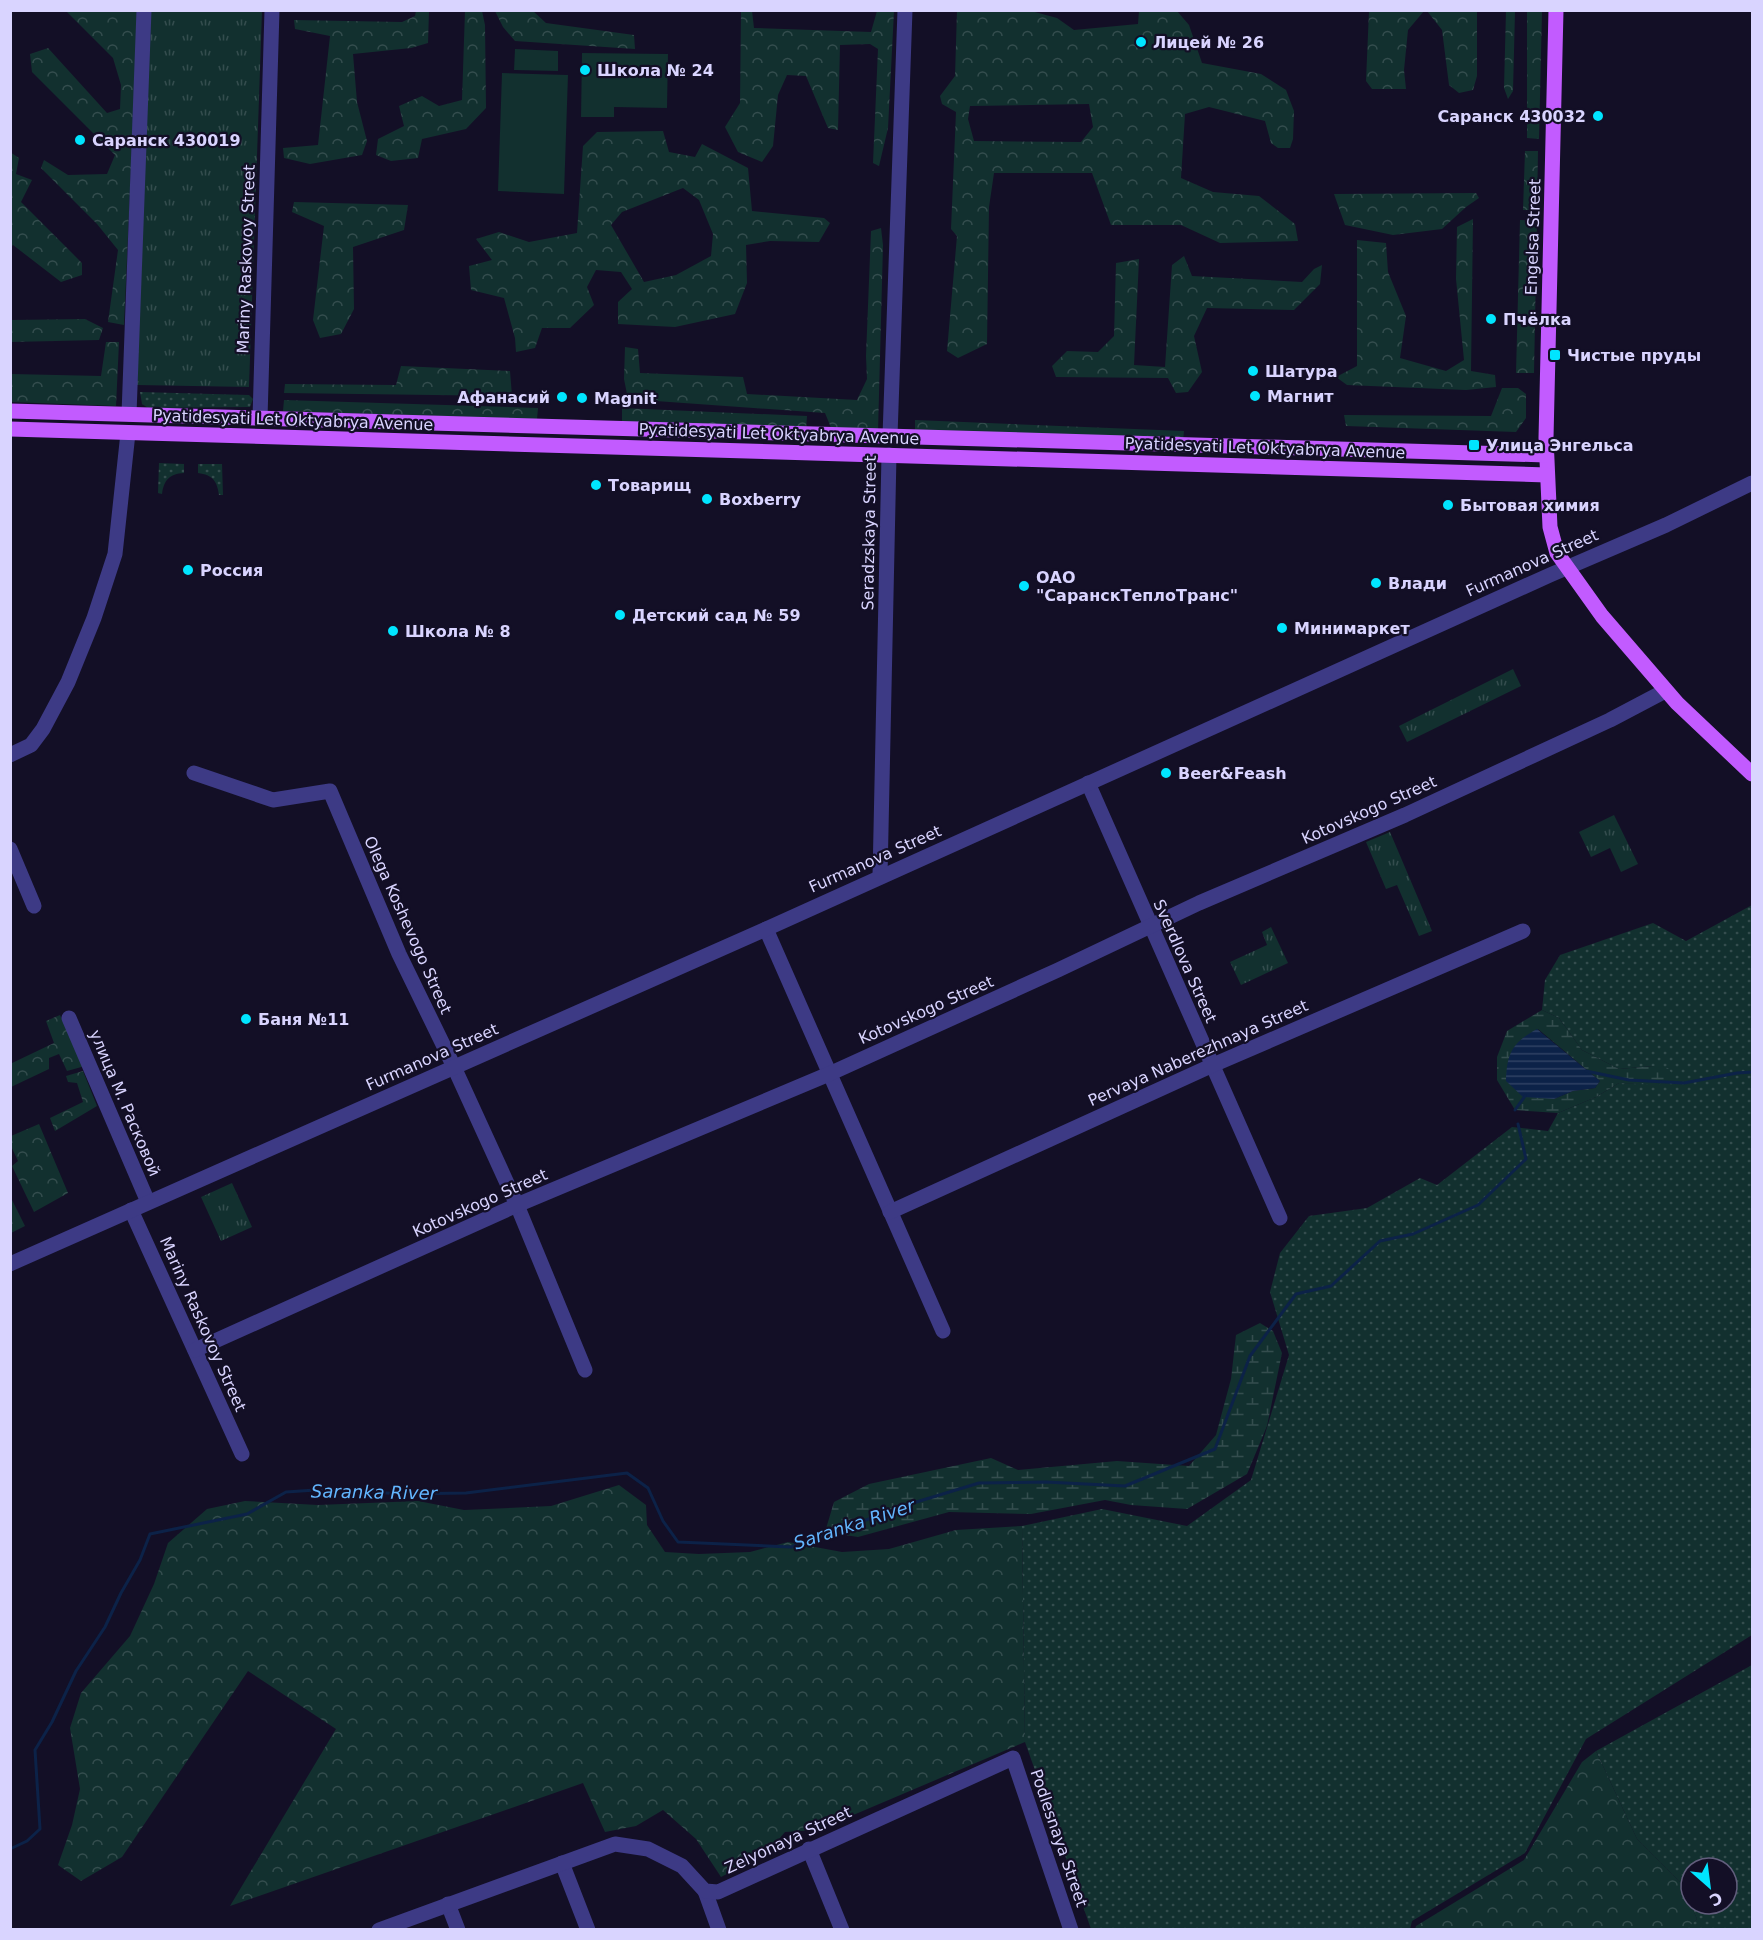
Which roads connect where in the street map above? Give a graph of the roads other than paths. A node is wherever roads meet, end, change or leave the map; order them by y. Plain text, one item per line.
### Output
1 (144, 10) edge
2 (272, 10) edge
3 (905, 10) edge
4 (1556, 10) edge
5 (10, 411) edge
6 (129, 414) junction
7 (260, 418) junction
8 (10, 429) edge
9 (128, 433) junction
10 (890, 436) junction
11 (256, 437) junction
12 (889, 455) junction
13 (1546, 455) junction
14 (1547, 475) junction
15 (1752, 483) edge
16 (1567, 568) junction
17 (1665, 691) junction
18 (10, 755) edge
19 (194, 773) dead end
20 (1752, 774) edge
21 (1088, 783) junction
22 (10, 849) edge
23 (880, 877) junction
24 (34, 906) dead end
25 (1150, 927) junction
26 (766, 929) junction
27 (1523, 932) dead end
28 (69, 1018) dead end
29 (1213, 1065) junction
30 (454, 1067) junction
31 (830, 1074) junction
32 (148, 1202) junction
33 (517, 1205) junction
34 (131, 1210) junction
35 (890, 1212) junction
36 (1280, 1218) dead end
37 (10, 1264) edge
38 (943, 1331) dead end
39 (195, 1350) junction
40 (585, 1370) dead end
41 (242, 1454) dead end
42 (1013, 1758) joint
43 (809, 1849) junction
44 (562, 1863) junction
45 (705, 1891) junction
46 (448, 1904) junction
47 (379, 1929) edge
48 (458, 1929) edge
49 (588, 1929) edge
50 (719, 1929) edge
51 (842, 1929) edge
52 (1071, 1929) edge

1 - 6 street
2 - 7 street, Mariny Raskovoy Street
3 - 10 street, Seradzskaya Street
4 - 13 main road, Engelsa Street
5 - 6 main road, Pyatidesyati Let Oktyabrya Avenue
6 - 7 main road, Pyatidesyati Let Oktyabrya Avenue
6 - 9 main road
7 - 10 main road, Pyatidesyati Let Oktyabrya Avenue
7 - 11 main road, Mariny Raskovoy Street
8 - 9 main road, Pyatidesyati Let Oktyabrya Avenue
9 - 11 main road, Pyatidesyati Let Oktyabrya Avenue
9 - 18 street
10 - 12 main road, Seradzskaya Street
10 - 13 main road, Pyatidesyati Let Oktyabrya Avenue
11 - 12 main road, Pyatidesyati Let Oktyabrya Avenue
12 - 14 main road, Pyatidesyati Let Oktyabrya Avenue
12 - 23 street, Seradzskaya Street
13 - 14 main road, Engelsa Street
14 - 16 main road, Engelsa Street
15 - 16 street, Furmanova Street
16 - 17 main road, Engelsa Street
16 - 21 street, Furmanova Street
17 - 20 main road, Engelsa Street
17 - 25 street, Kotovskogo Street
19 - 30 street, Olega Koshevogo Street
21 - 23 street, Furmanova Street
21 - 25 street, Sverdlova Street
22 - 24 street
23 - 26 street, Furmanova Street
25 - 29 street, Sverdlova Street
25 - 31 street, Kotovskogo Street
26 - 30 street, Furmanova Street
26 - 31 street
27 - 29 street, Pervaya Naberezhnaya Street
28 - 32 street, улица М. Расковой
29 - 35 street, Pervaya Naberezhnaya Street
29 - 36 street, Sverdlova Street
30 - 32 street, Furmanova Street
30 - 33 street, Olega Koshevogo Street
31 - 33 street, Kotovskogo Street
31 - 35 street
32 - 34 street, Furmanova Street
33 - 39 street, Kotovskogo Street
33 - 40 street, Olega Koshevogo Street
34 - 37 street, Furmanova Street
34 - 39 street, Mariny Raskovoy Street
35 - 38 street
39 - 41 street, Mariny Raskovoy Street
42 - 43 street, Zelyonaya Street
42 - 52 street, Podlesnaya Street
43 - 45 street, Zelyonaya Street
43 - 51 street
44 - 45 street
44 - 46 street
44 - 49 street
45 - 50 street
46 - 47 street
46 - 48 street

